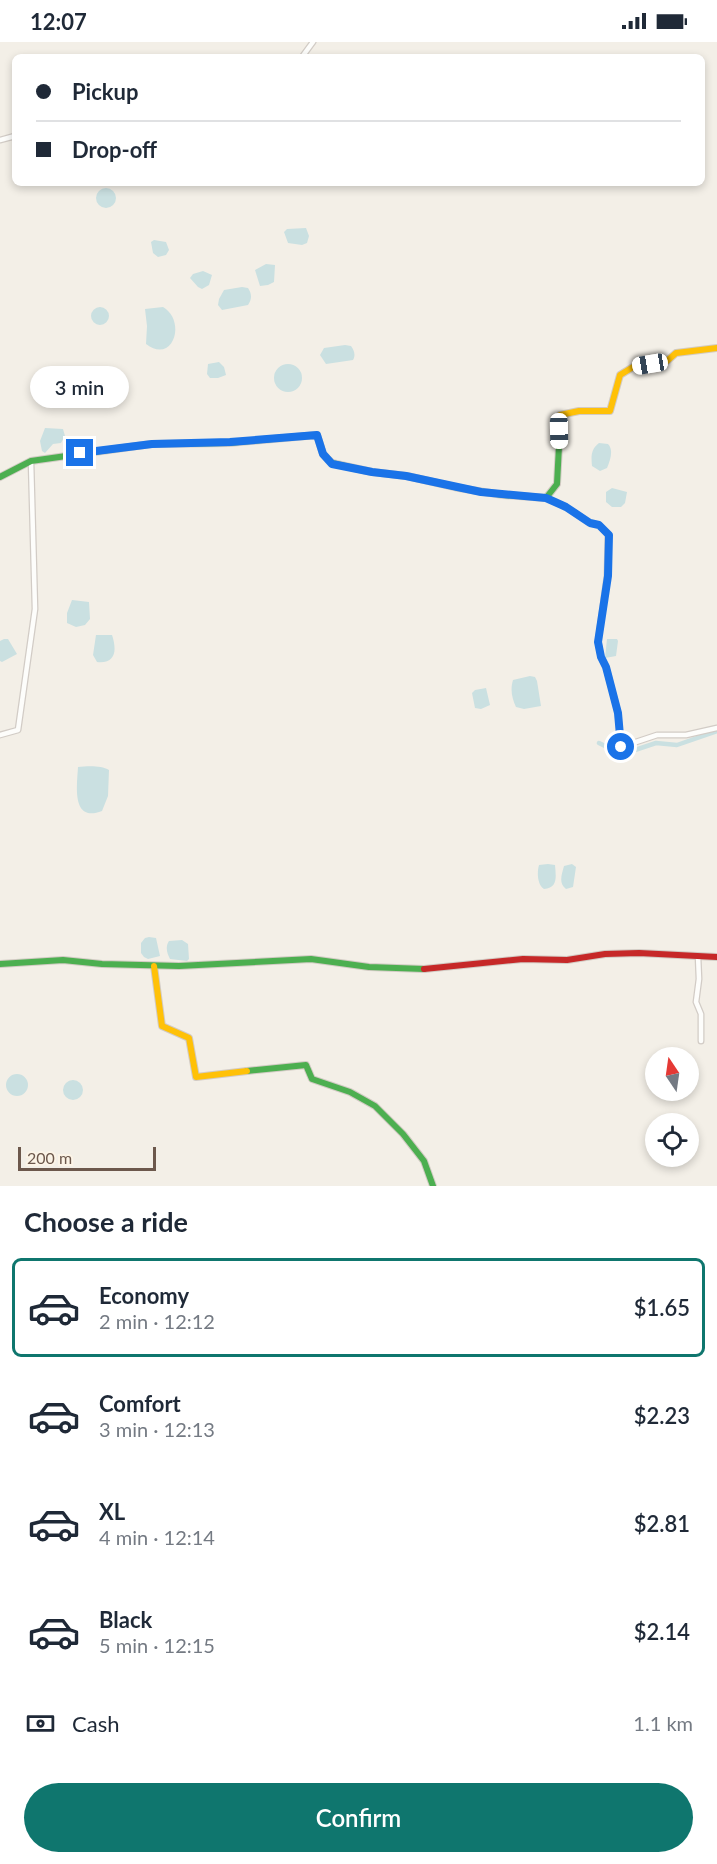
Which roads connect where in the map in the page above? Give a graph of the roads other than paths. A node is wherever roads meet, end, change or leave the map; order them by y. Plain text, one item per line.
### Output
1 (717, 348) edge
2 (31, 461) junction
3 (0, 477) edge
4 (546, 498) junction
5 (717, 728) edge
6 (0, 735) edge
7 (698, 956) junction
8 (717, 957) edge
9 (0, 964) edge
10 (154, 966) junction
11 (701, 1041) dead end
12 (433, 1186) edge

1 - 4 street
2 - 3 street
2 - 4 street
2 - 6 street
4 - 5 street
7 - 8 street
7 - 10 street
7 - 11 street
9 - 10 street
10 - 12 street

